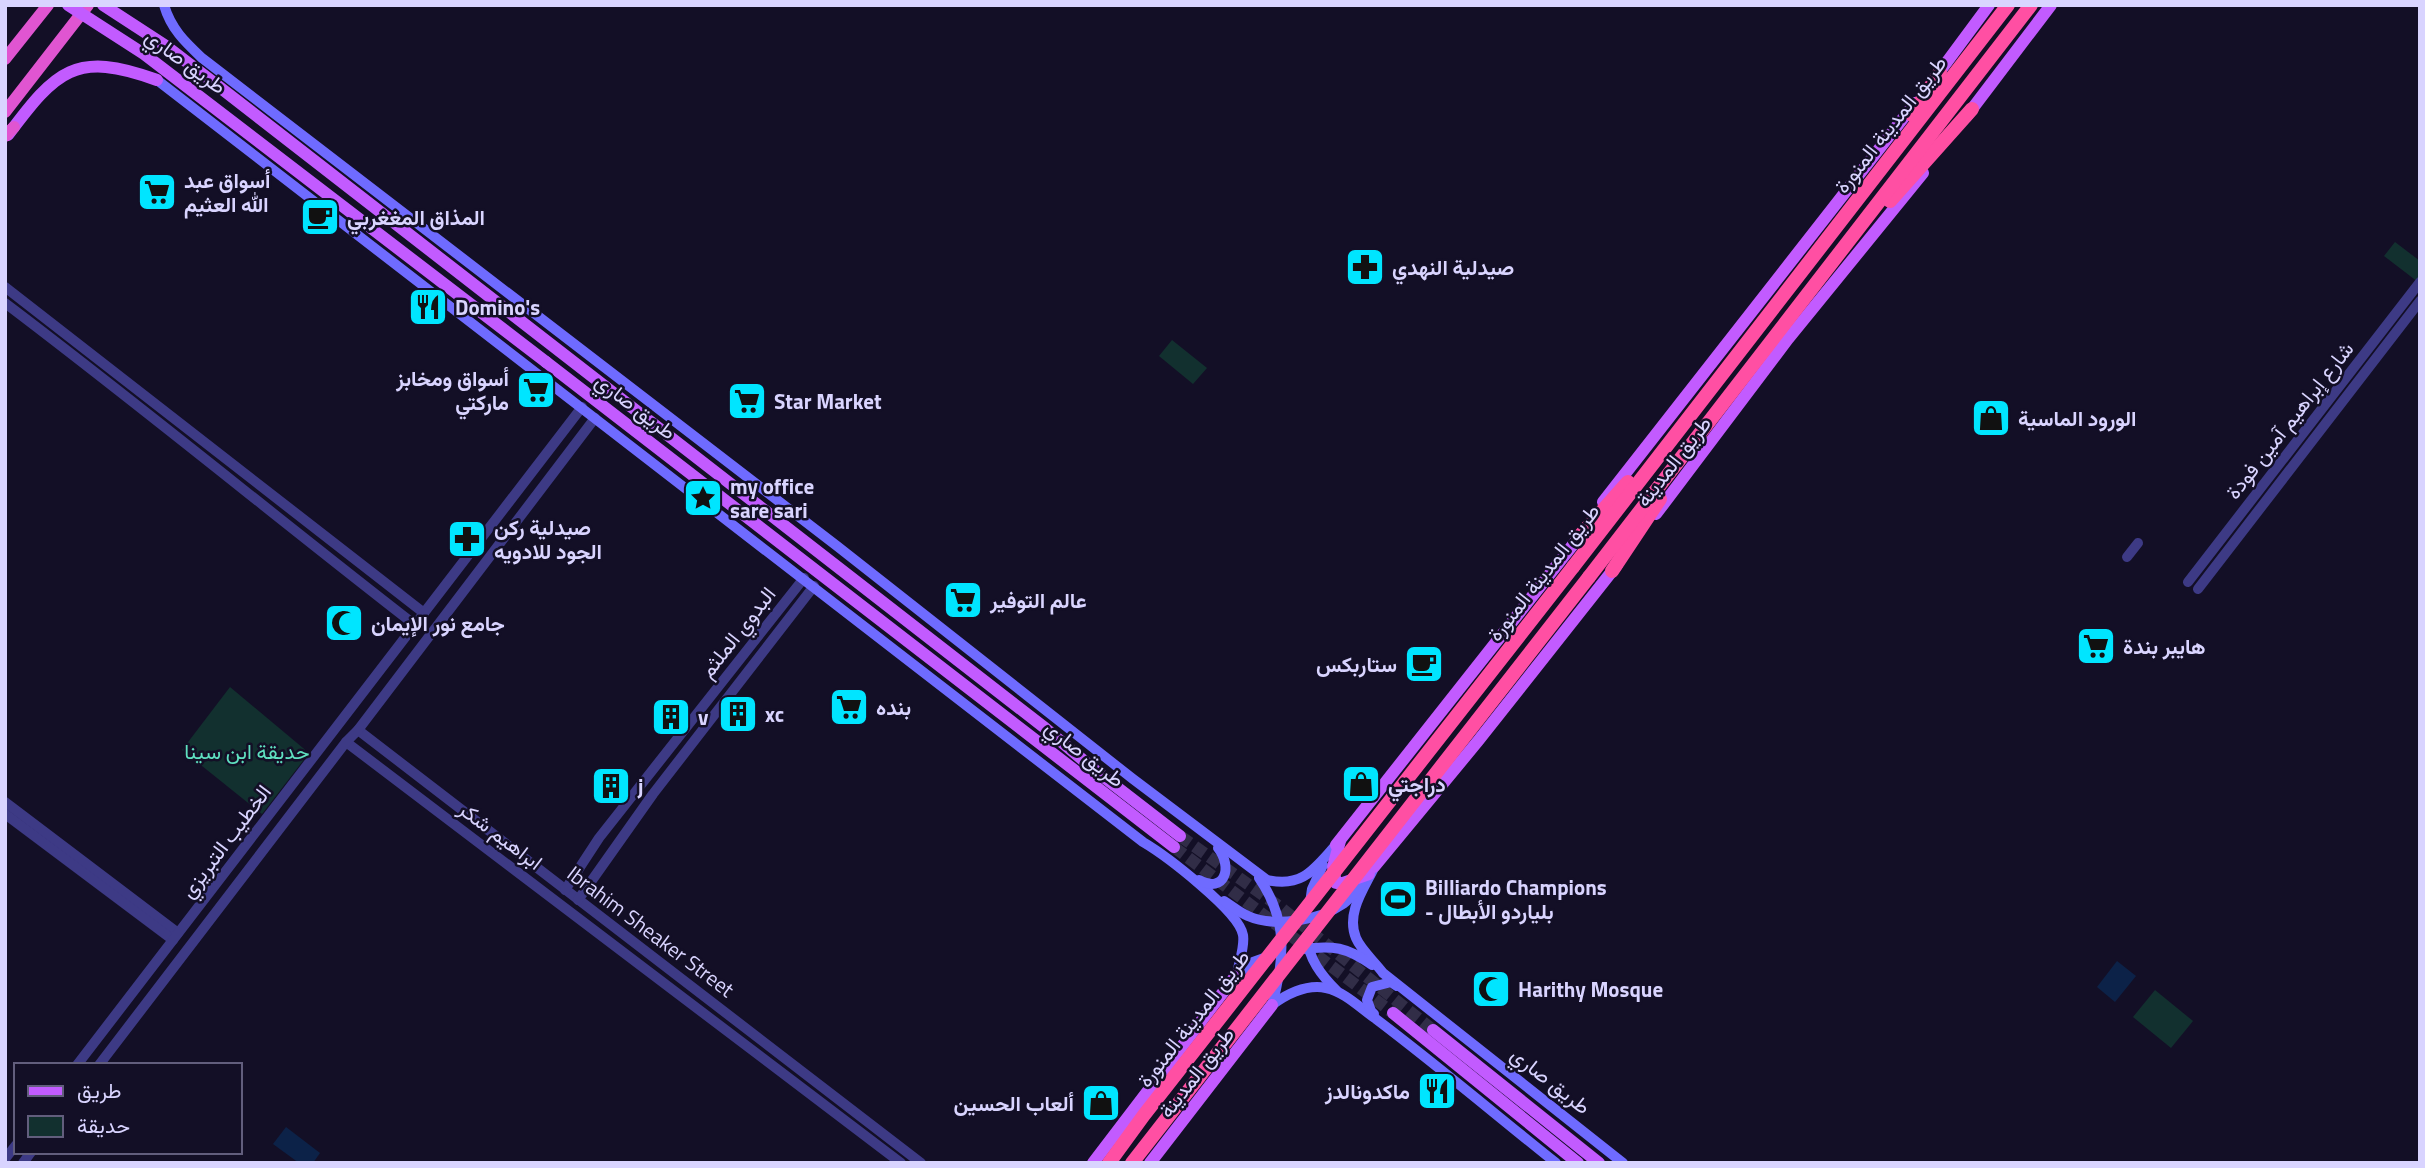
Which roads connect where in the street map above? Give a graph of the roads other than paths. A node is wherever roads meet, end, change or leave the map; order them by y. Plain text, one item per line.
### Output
1 (48, 5) edge
2 (68, 5) edge
3 (88, 5) edge
4 (103, 5) edge
5 (164, 5) edge
6 (1989, 5) edge
7 (2008, 5) edge
8 (2031, 5) edge
9 (2051, 5) edge
10 (5, 59) edge
11 (1940, 72) junction
12 (157, 80) joint
13 (1972, 109) junction
14 (5, 112) edge
15 (8, 133) edge
16 (1864, 191) junction
17 (1818, 280) junction
18 (2420, 282) edge
19 (5, 287) edge
20 (2420, 301) edge
21 (5, 303) edge
22 (2393, 318) junction
23 (2402, 325) junction
24 (1733, 390) junction
25 (1702, 401) junction
26 (582, 407) junction
27 (595, 418) junction
28 (2240, 515) junction
29 (2249, 522) junction
30 (1578, 538) junction
31 (2138, 543) dead end
32 (2127, 557) dead end
33 (1612, 571) junction
34 (804, 578) junction
35 (2188, 582) dead end
36 (814, 586) junction
37 (2198, 589) dead end
38 (424, 613) junction
39 (415, 625) junction
40 (358, 730) junction
41 (346, 742) junction
42 (674, 743) junction
43 (686, 751) junction
44 (5, 802) edge
45 (5, 814) edge
46 (1187, 821) junction
47 (1338, 843) junction
48 (1173, 846) junction
49 (1232, 854) junction
50 (1372, 871) junction
51 (1204, 889) junction
52 (565, 890) junction
53 (578, 900) junction
54 (1307, 919) junction
55 (1281, 921) junction
56 (176, 937) junction
57 (1309, 948) junction
58 (1282, 951) junction
59 (1383, 973) junction
60 (1237, 974) junction
61 (1340, 993) junction
62 (1417, 998) junction
63 (1214, 1005) junction
64 (1272, 1005) junction
65 (1393, 1013) tunnel mouth
66 (1254, 1028) junction
67 (1433, 1030) tunnel mouth
68 (1396, 1034) junction
69 (79, 1063) edge
70 (101, 1063) edge
71 (878, 1129) junction
72 (870, 1140) junction
73 (901, 1163) edge
74 (921, 1163) edge
75 (1093, 1163) edge
76 (1109, 1163) edge
77 (1132, 1163) edge
78 (1150, 1163) edge
79 (1556, 1163) edge
80 (1578, 1163) edge
81 (1599, 1163) edge
82 (1623, 1163) edge

1 - 10 highway
2 - 48 main road, طريق صاري, bridge
3 - 14 highway
4 - 48 main road, طريق صاري
5 - 46 main road
6 - 11 main road, طريق المدينة
7 - 16 highway, طريق المدينة المنورة
8 - 17 highway, طريق المدينة المنورة
9 - 13 main road, طريق المدينة
11 - 16 highway
11 - 30 main road, طريق المدينة
12 - 15 main road
12 - 26 main road
13 - 17 highway
13 - 33 main road, طريق المدينة
16 - 25 highway, طريق المدينة المنورة
17 - 24 highway, طريق المدينة المنورة
18 - 22 street, شارع إبراهيم آمين فودة
19 - 38 street
20 - 23 street, شارع إبراهيم آمين فودة
21 - 39 street
22 - 23 street
22 - 28 street, شارع إبراهيم آمين فودة
23 - 29 street, شارع إبراهيم آمين فودة
24 - 33 highway
24 - 77 highway, طريق المدينة المنورة, bridge
25 - 30 highway
25 - 76 highway, طريق المدينة المنورة, bridge
26 - 27 main road
26 - 38 street, الخطيب التبريزي
27 - 34 main road
27 - 40 street, الخطيب التبريزي
28 - 29 street
28 - 35 street, شارع إبراهيم آمين فودة
29 - 37 street, شارع إبراهيم آمين فودة
30 - 47 main road, طريق المدينة
31 - 32 street
33 - 50 main road, طريق المدينة
34 - 36 main road
34 - 42 street, البدوي الملثم
36 - 43 street, البدوي الملثم
36 - 48 main road
38 - 39 street, الخطيب التبريزي
39 - 56 street, الخطيب التبريزي
40 - 41 street, الخطيب التبريزي
40 - 52 street, Ibrahim Sheaker Street
41 - 70 street, الخطيب التبريزي
41 - 72 street, ابراهيم شكر
42 - 43 street
42 - 52 street, البدوي الملثم
43 - 53 street, البدوي الملثم
44 - 56 street
45 - 56 street
46 - 48 main road
46 - 49 main road
47 - 49 main road
47 - 50 main road
47 - 54 main road, طريق المدينة
48 - 51 main road
49 - 55 main road
50 - 54 main road, طريق المدينة
50 - 59 main road, طريق صاري
51 - 55 main road, طريق المدينة
51 - 60 main road
52 - 53 street, Ibrahim Sheaker Street
53 - 71 street, Ibrahim Sheaker Street
54 - 55 main road, طريق المدينة
54 - 57 main road, طريق المدينة
55 - 58 main road
56 - 69 street, الخطيب التبريزي
57 - 58 main road, طريق المدينة
57 - 59 main road, طريق المدينة
57 - 61 main road, طريق المدينة
58 - 60 main road, طريق المدينة
58 - 64 main road
59 - 62 main road, طريق صاري
60 - 63 main road, طريق المدينة
61 - 64 main road
61 - 68 main road, طريق المدينة
62 - 68 main road
62 - 82 main road, طريق صاري
63 - 66 main road
63 - 75 main road, طريق المدينة
64 - 66 main road, طريق المدينة
65 - 80 main road
66 - 78 main road, طريق المدينة
67 - 81 main road, طريق صاري
68 - 79 main road
71 - 72 street
71 - 74 street, Ibrahim Sheaker Street
72 - 73 street, ابراهيم شكر

